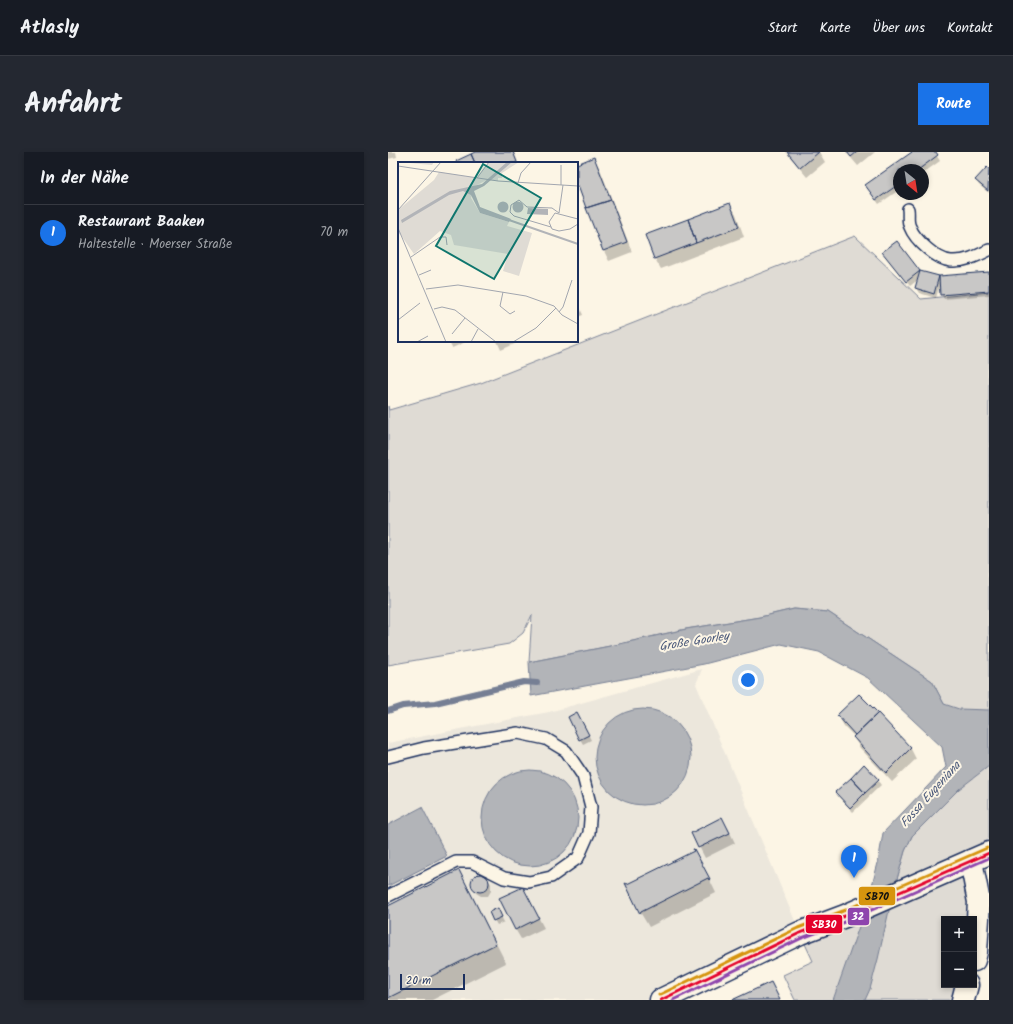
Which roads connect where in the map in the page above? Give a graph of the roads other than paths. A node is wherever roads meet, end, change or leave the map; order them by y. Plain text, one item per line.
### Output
1 (908, 209) dead end
2 (989, 250) edge
3 (388, 757) edge
4 (980, 857) edge
5 (388, 896) edge
6 (976, 952) edge
7 (966, 988) edge
8 (661, 1000) edge
9 (963, 1000) edge

1 - 2 lane
3 - 5 lane
4 - 6 main road
4 - 8 main road
7 - 9 main road

